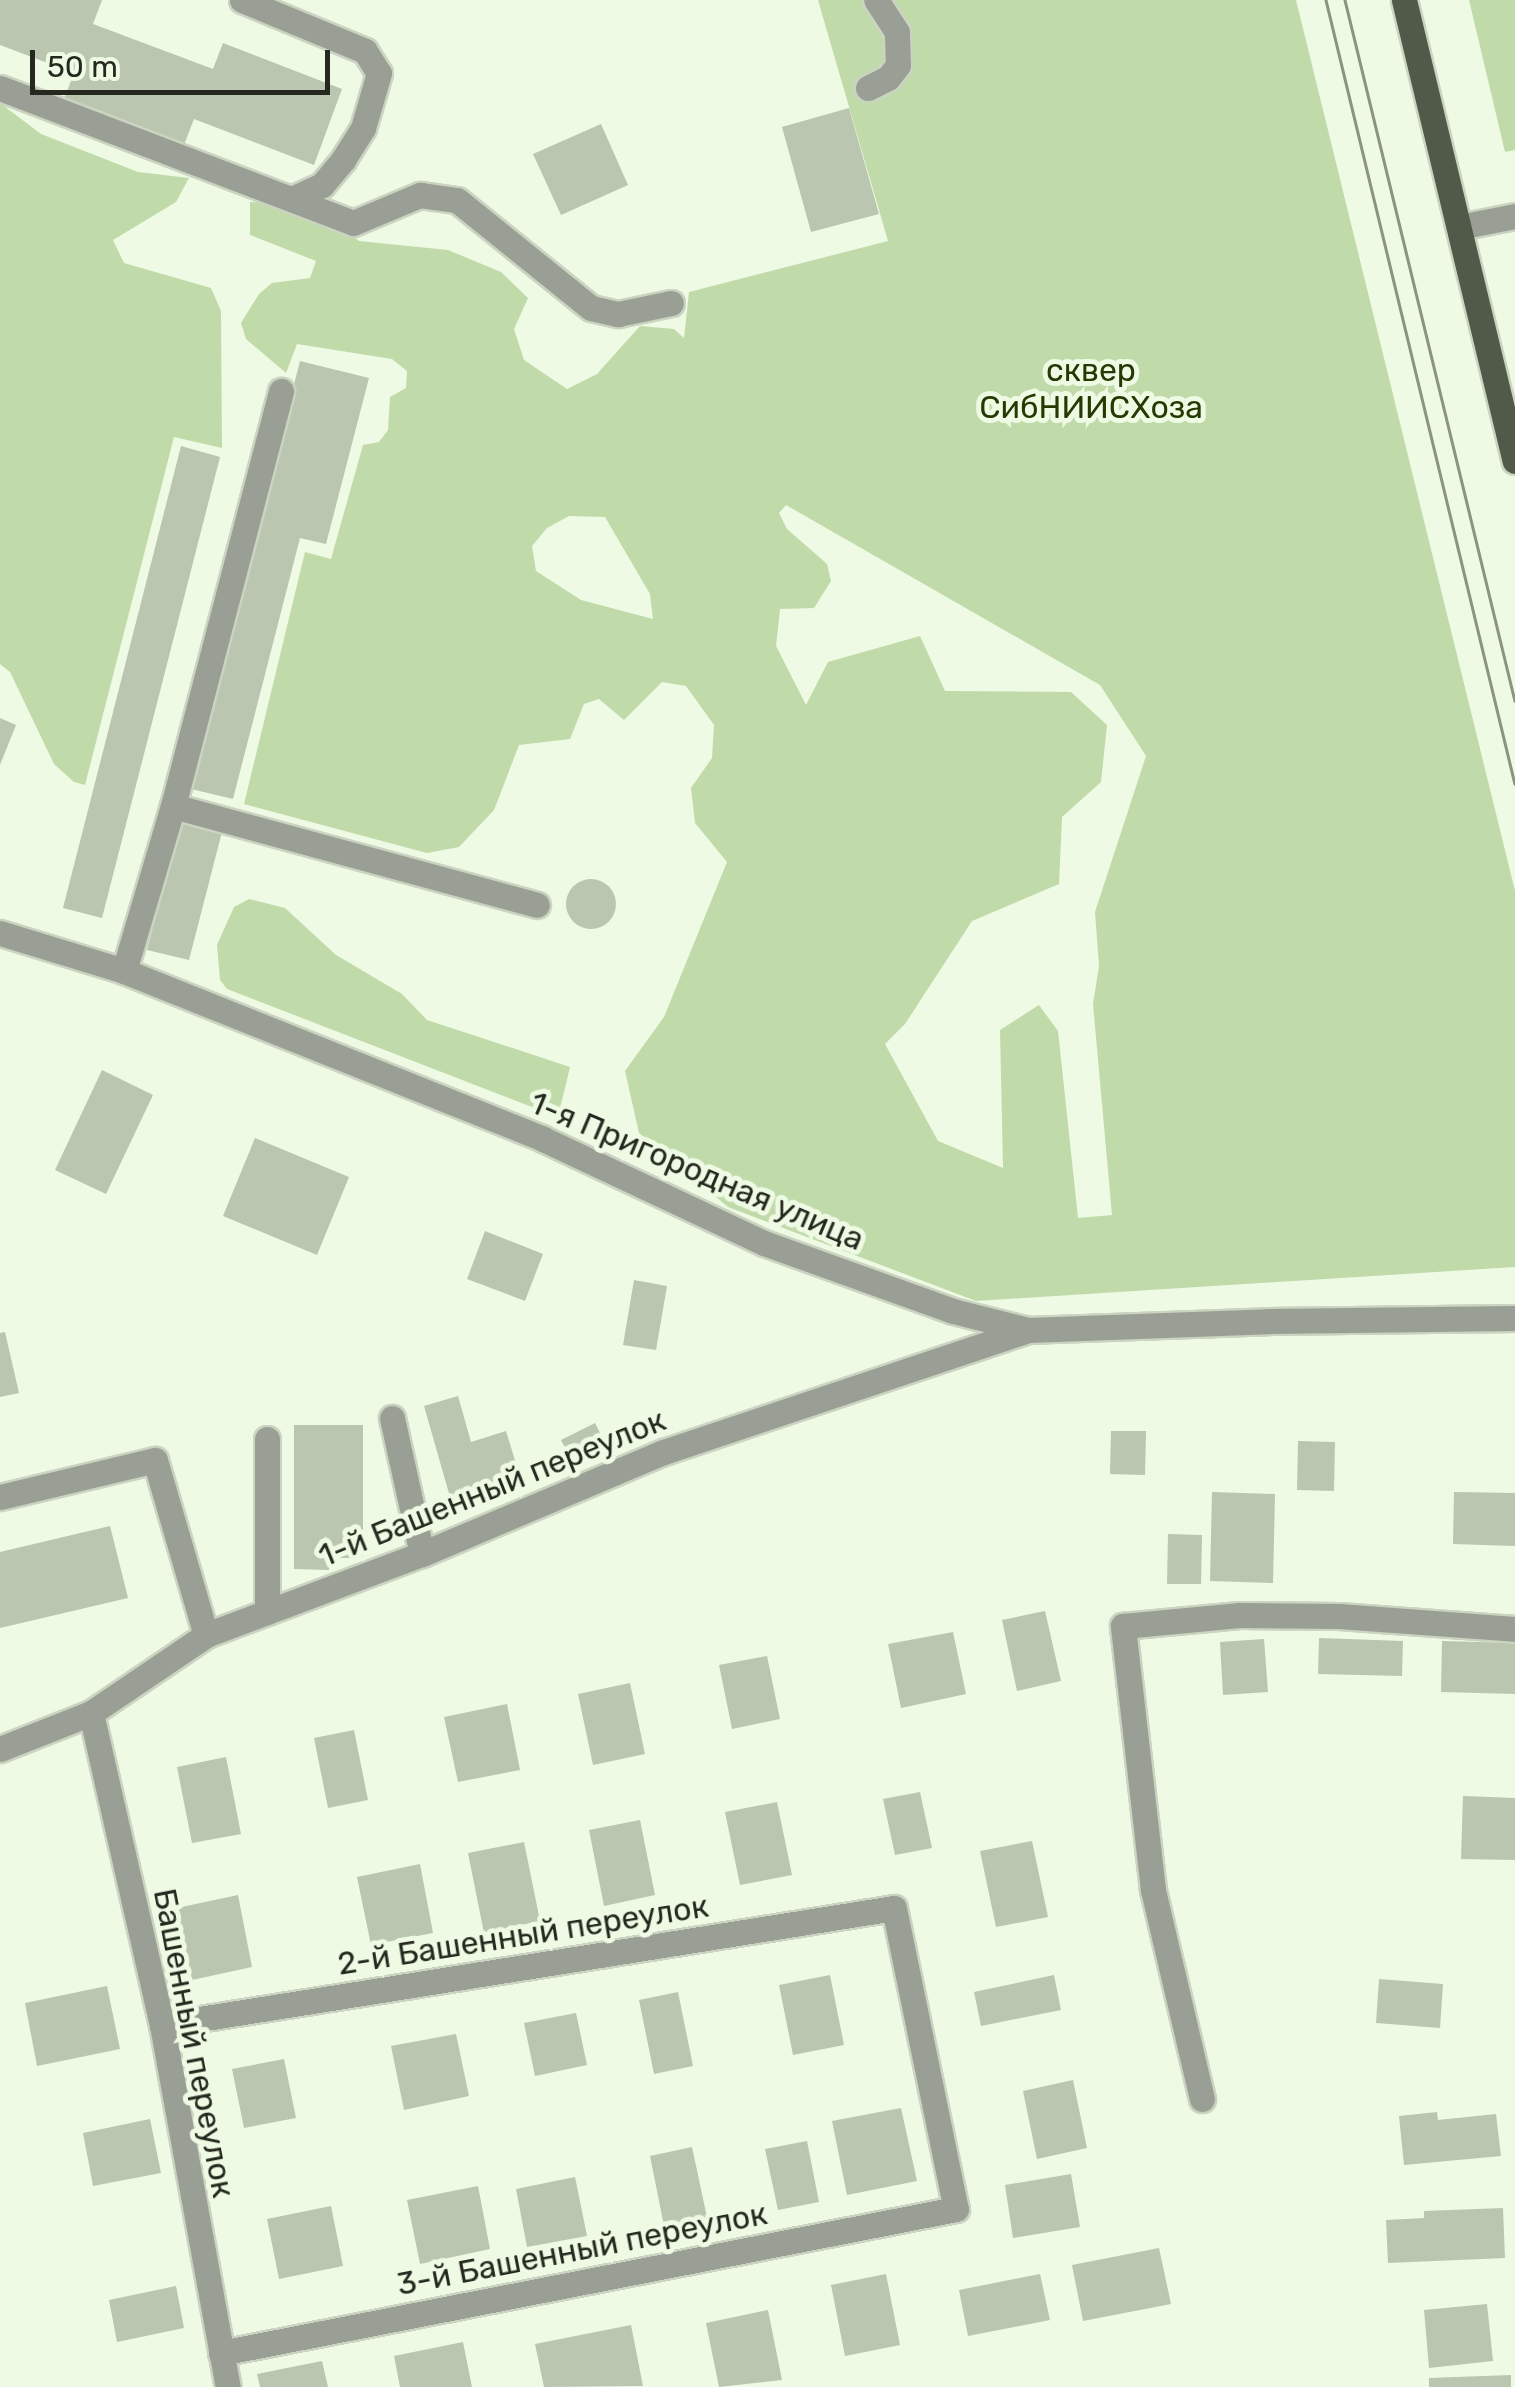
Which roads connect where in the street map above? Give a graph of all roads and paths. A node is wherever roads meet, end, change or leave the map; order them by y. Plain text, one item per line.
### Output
1 (242, 0) edge
2 (876, 0) edge
3 (1404, 0) edge
4 (0, 88) edge
5 (868, 88) dead end
6 (292, 199) junction
7 (1515, 216) edge
8 (1458, 228) junction
9 (671, 303) dead end
10 (281, 391) dead end
11 (1515, 461) edge
12 (173, 806) junction
13 (538, 905) dead end
14 (0, 934) edge
15 (124, 971) junction
16 (1515, 1318) edge
17 (1028, 1330) junction
18 (392, 1418) dead end
19 (267, 1439) dead end
20 (0, 1497) edge
21 (422, 1554) junction
22 (267, 1612) junction
23 (1515, 1629) edge
24 (206, 1635) junction
25 (91, 1712) junction
26 (0, 1749) edge
27 (162, 2026) junction
28 (1202, 2098) dead end
29 (956, 2209) joint
30 (220, 2353) junction
31 (228, 2387) edge

1 - 6 street
2 - 5 street
3 - 8 main road
4 - 6 street
6 - 9 street
7 - 8 street
8 - 11 main road
10 - 12 street
12 - 13 street
12 - 15 street
14 - 15 street, 1-я Пригородная улица
15 - 17 street, 1-я Пригородная улица
16 - 17 street, 1-я Пригородная улица
17 - 21 street, 1-й Башенный переулок
18 - 21 street
19 - 22 street
20 - 24 street
21 - 22 street, 1-й Башенный переулок
22 - 24 street, 1-й Башенный переулок
23 - 28 street
24 - 25 street, 1-й Башенный переулок
25 - 26 street, 1-й Башенный переулок
25 - 27 street, Башенный переулок
27 - 29 street, 2-й Башенный переулок
27 - 30 street, Башенный переулок
29 - 30 street, 3-й Башенный переулок
30 - 31 street, Башенный переулок

